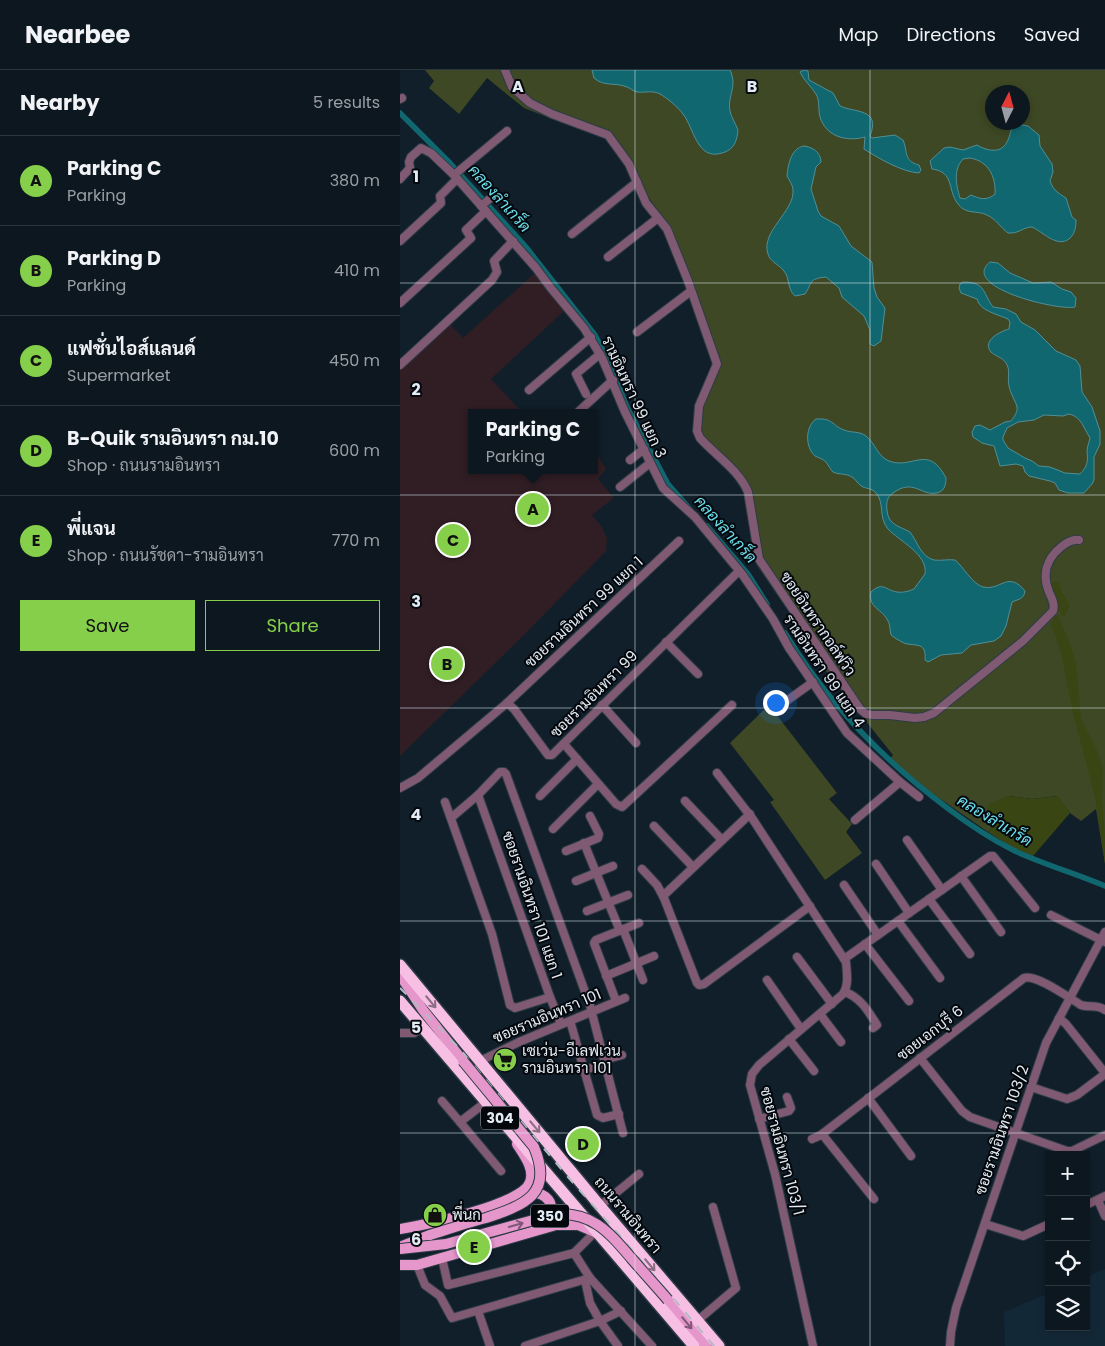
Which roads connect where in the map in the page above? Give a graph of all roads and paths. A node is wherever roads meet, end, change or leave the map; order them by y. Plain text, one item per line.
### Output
1 (505, 70) edge
2 (507, 131) dead end
3 (457, 174) junction
4 (400, 179) edge
5 (638, 182) junction
6 (486, 203) junction
7 (658, 218) junction
8 (572, 234) dead end
9 (400, 241) edge
10 (513, 241) junction
11 (608, 257) dead end
12 (691, 291) junction
13 (400, 303) edge
14 (637, 332) dead end
15 (591, 337) junction
16 (600, 354) junction
17 (400, 364) edge
18 (612, 380) junction
19 (529, 390) dead end
20 (586, 394) dead end
21 (581, 409) edge
22 (644, 449) junction
23 (630, 460) dead end
24 (650, 463) junction
25 (620, 488) dead end
26 (1079, 540) dead end
27 (680, 541) dead end
28 (740, 571) junction
29 (666, 642) junction
30 (698, 674) dead end
31 (812, 682) junction
32 (785, 702) dead end
33 (507, 703) junction
34 (602, 705) junction
35 (732, 705) dead end
36 (636, 743) dead end
37 (564, 744) junction
38 (577, 759) junction
39 (718, 773) dead end
40 (900, 782) junction
41 (598, 784) junction
42 (400, 788) edge
43 (478, 795) junction
44 (540, 796) dead end
45 (919, 797) dead end
46 (685, 801) dead end
47 (445, 802) dead end
48 (750, 814) junction
49 (590, 816) dead end
50 (452, 818) junction
51 (855, 820) dead end
52 (654, 826) dead end
53 (553, 829) dead end
54 (722, 840) junction
55 (907, 840) dead end
56 (584, 843) junction
57 (566, 851) dead end
58 (876, 864) dead end
59 (613, 866) dead end
60 (693, 867) junction
61 (642, 869) dead end
62 (596, 873) junction
63 (961, 876) junction
64 (576, 881) dead end
65 (844, 884) dead end
66 (942, 890) junction
67 (628, 895) dead end
68 (663, 896) junction
69 (929, 899) junction
70 (608, 902) junction
71 (810, 906) junction
72 (1035, 908) dead end
73 (587, 911) dead end
74 (909, 913) junction
75 (1051, 915) dead end
76 (898, 921) junction
77 (639, 923) dead end
78 (622, 930) junction
79 (1001, 932) dead end
80 (1105, 932) edge
81 (878, 935) junction
82 (1103, 941) edge
83 (865, 944) junction
84 (970, 954) dead end
85 (654, 956) dead end
86 (797, 957) dead end
87 (844, 959) junction
88 (636, 963) junction
89 (400, 965) edge
90 (400, 975) edge
91 (606, 976) junction
92 (940, 978) dead end
93 (642, 980) dead end
94 (767, 980) dead end
95 (845, 992) junction
96 (550, 998) junction
97 (625, 998) dead end
98 (1070, 998) junction
99 (400, 1001) edge
100 (616, 1001) junction
101 (909, 1002) dead end
102 (832, 1004) junction
103 (1105, 1010) edge
104 (592, 1014) junction
105 (820, 1014) junction
106 (1059, 1018) junction
107 (561, 1024) junction
108 (571, 1024) dead end
109 (423, 1027) junction
110 (873, 1028) dead end
111 (801, 1029) junction
112 (400, 1033) edge
113 (789, 1039) junction
114 (841, 1042) dead end
115 (622, 1055) dead end
116 (920, 1058) junction
117 (480, 1061) junction
118 (605, 1062) junction
119 (584, 1070) junction
120 (814, 1071) dead end
121 (1105, 1074) edge
122 (1031, 1088) junction
123 (788, 1097) dead end
124 (868, 1098) junction
125 (442, 1100) dead end
126 (486, 1102) junction
127 (619, 1114) junction
128 (759, 1119) junction
129 (460, 1122) junction
130 (510, 1130) junction
131 (623, 1133) dead end
132 (1016, 1133) junction
133 (822, 1134) junction
134 (1105, 1135) edge
135 (812, 1139) dead end
136 (911, 1156) dead end
137 (569, 1169) junction
138 (501, 1172) dead end
139 (639, 1174) dead end
140 (555, 1182) junction
141 (586, 1189) junction
142 (523, 1193) junction
143 (1101, 1198) edge
144 (874, 1199) dead end
145 (570, 1201) junction
146 (600, 1206) junction
147 (713, 1207) dead end
148 (1105, 1216) edge
149 (985, 1224) junction
150 (1045, 1226) edge
151 (400, 1229) edge
152 (535, 1231) junction
153 (597, 1234) junction
154 (628, 1238) junction
155 (609, 1247) junction
156 (400, 1248) edge
157 (574, 1253) junction
158 (442, 1258) junction
159 (417, 1265) junction
160 (400, 1267) edge
161 (587, 1279) junction
162 (478, 1311) junction
163 (622, 1311) junction
164 (697, 1320) junction
165 (600, 1321) junction
166 (490, 1346) edge
167 (525, 1346) edge
168 (618, 1346) edge
169 (652, 1346) edge
170 (694, 1346) edge
171 (706, 1346) edge
172 (719, 1346) edge
173 (813, 1346) edge
174 (950, 1346) edge

1 - 5 street, ซอยอินทรากอล์ฟวิว
2 - 3 street
3 - 4 street, รามอินทรา 99 แยก 3
3 - 6 street, รามอินทรา 99 แยก 3
3 - 9 street
5 - 7 street, ซอยอินทรากอล์ฟวิว
5 - 8 street
6 - 10 street, รามอินทรา 99 แยก 3
6 - 13 street
7 - 11 street
7 - 12 street, ซอยอินทรากอล์ฟวิว
10 - 15 street, รามอินทรา 99 แยก 3
10 - 17 street
12 - 14 street
12 - 26 street, ซอยอินทรากอล์ฟวิว
15 - 16 street, รามอินทรา 99 แยก 3
15 - 19 street
16 - 18 street, รามอินทรา 99 แยก 3
16 - 20 street
18 - 21 street
18 - 22 street, รามอินทรา 99 แยก 3
22 - 23 street
22 - 24 street, รามอินทรา 99 แยก 3
24 - 25 street
24 - 28 street, รามอินทรา 99 แยก 3
27 - 33 street, ซอยรามอินทรา 99 แยก 1
28 - 29 street, ซอยรามอินทรา 99
28 - 31 street, รามอินทรา 99 แยก 4
29 - 30 street
29 - 34 street, ซอยรามอินทรา 99
31 - 32 street
31 - 40 street, รามอินทรา 99 แยก 4
33 - 37 street, ซอยรามอินทรา 99
33 - 42 street
34 - 36 street
34 - 37 street, ซอยรามอินทรา 99
35 - 41 street
37 - 38 street
38 - 41 street
38 - 44 street
39 - 48 street
40 - 45 street, รามอินทรา 99 แยก 4
40 - 51 street
41 - 53 street
43 - 50 street
43 - 96 street, ซอยรามอินทรา 101 แยก 1
43 - 104 street
46 - 54 street
47 - 50 street
48 - 54 street
48 - 71 street
49 - 56 street
50 - 96 street
52 - 60 street
54 - 60 street
55 - 66 street
56 - 57 street
56 - 62 street
58 - 74 street
59 - 62 street
60 - 68 street
61 - 68 street
62 - 64 street
62 - 70 street
63 - 66 street
63 - 72 street
63 - 79 street
65 - 81 street
66 - 69 street
67 - 70 street
68 - 71 street
69 - 74 street
69 - 84 street
70 - 73 street
70 - 78 street
71 - 87 street
74 - 76 street
75 - 82 street
76 - 81 street
76 - 92 street
77 - 78 street
78 - 88 street
78 - 91 street
80 - 82 street, ซอยรามอินทรา 103/2
81 - 83 street
82 - 98 street, ซอยรามอินทรา 103/2
83 - 87 street
83 - 101 street
85 - 88 street
86 - 102 street
87 - 95 street
88 - 91 street
88 - 93 street
89 -> 117 highway, ถนนรามอินทรา / 304
90 - 156 main road, 350, bridge
91 - 100 street
94 - 111 street
95 - 102 street, ซอยรามอินทรา 103/1
95 - 110 street
96 - 107 street, ซอยรามอินทรา 101 แยก 1
97 - 100 street, ซอยรามอินทรา 101
98 - 103 street
98 - 106 street, ซอยรามอินทรา 103/2
98 - 116 street, ซอยเอกบุรี 6
99 - 109 highway, 304
100 - 104 street, ซอยรามอินทรา 101
102 - 105 street, ซอยรามอินทรา 103/1
104 - 107 street, ซอยรามอินทรา 101
104 - 118 street
105 - 111 street, ซอยรามอินทรา 103/1
105 - 114 street
106 - 121 street
106 - 122 street, ซอยรามอินทรา 103/2
107 - 117 street, ซอยรามอินทรา 101
108 - 119 street
109 - 112 street
109 - 126 highway, 304
111 - 113 street, ซอยรามอินทรา 103/1
113 - 120 street
113 - 128 street, ซอยรามอินทรา 103/1
115 - 118 street
116 - 124 street, ซอยเอกบุรี 6
116 - 132 street
117 -> 137 highway, ถนนรามอินทรา / 304
118 - 119 street
118 - 127 street
119 - 127 street
121 - 122 street
122 - 132 street, ซอยรามอินทรา 103/2
123 - 128 street
124 - 133 street, ซอยเอกบุรี 6
124 - 136 street
125 - 129 street
126 - 129 street
126 - 130 highway, 304
127 - 131 street
128 - 173 street, ซอยรามอินทรา 103/1
129 - 138 street
130 - 140 highway, 304
130 - 142 main road, 350
132 - 134 street
132 - 149 street, ซอยรามอินทรา 103/2
133 - 135 street, ซอยเอกบุรี 6
133 - 144 street
137 - 140 highway
137 - 141 highway, ถนนรามอินทรา / 304
139 - 146 street
140 - 145 highway, 304
141 - 145 highway
141 - 146 highway, ถนนรามอินทรา / 304
142 - 151 main road, 350
142 - 152 main road
143 - 148 street
145 - 153 highway, 304
146 - 154 highway, ถนนรามอินทรา / 304
147 - 164 street
149 - 150 street
149 - 174 street, ซอยรามอินทรา 103/2
152 - 153 main road, 350
152 - 158 main road, 350
153 - 155 highway, 304
153 - 157 street
154 - 155 highway
154 -> 164 highway, ถนนรามอินทรา / 304
155 - 170 highway, 304
156 -> 171 main road, 350, bridge
157 - 158 street
157 - 161 street
158 - 159 main road, 350
159 - 160 main road
159 - 162 street
161 - 162 street
161 - 163 street
161 - 165 street
162 - 166 street
163 - 165 street
163 - 169 street
164 - 172 highway, ถนนรามอินทรา / 304
165 - 167 street
165 - 168 street

